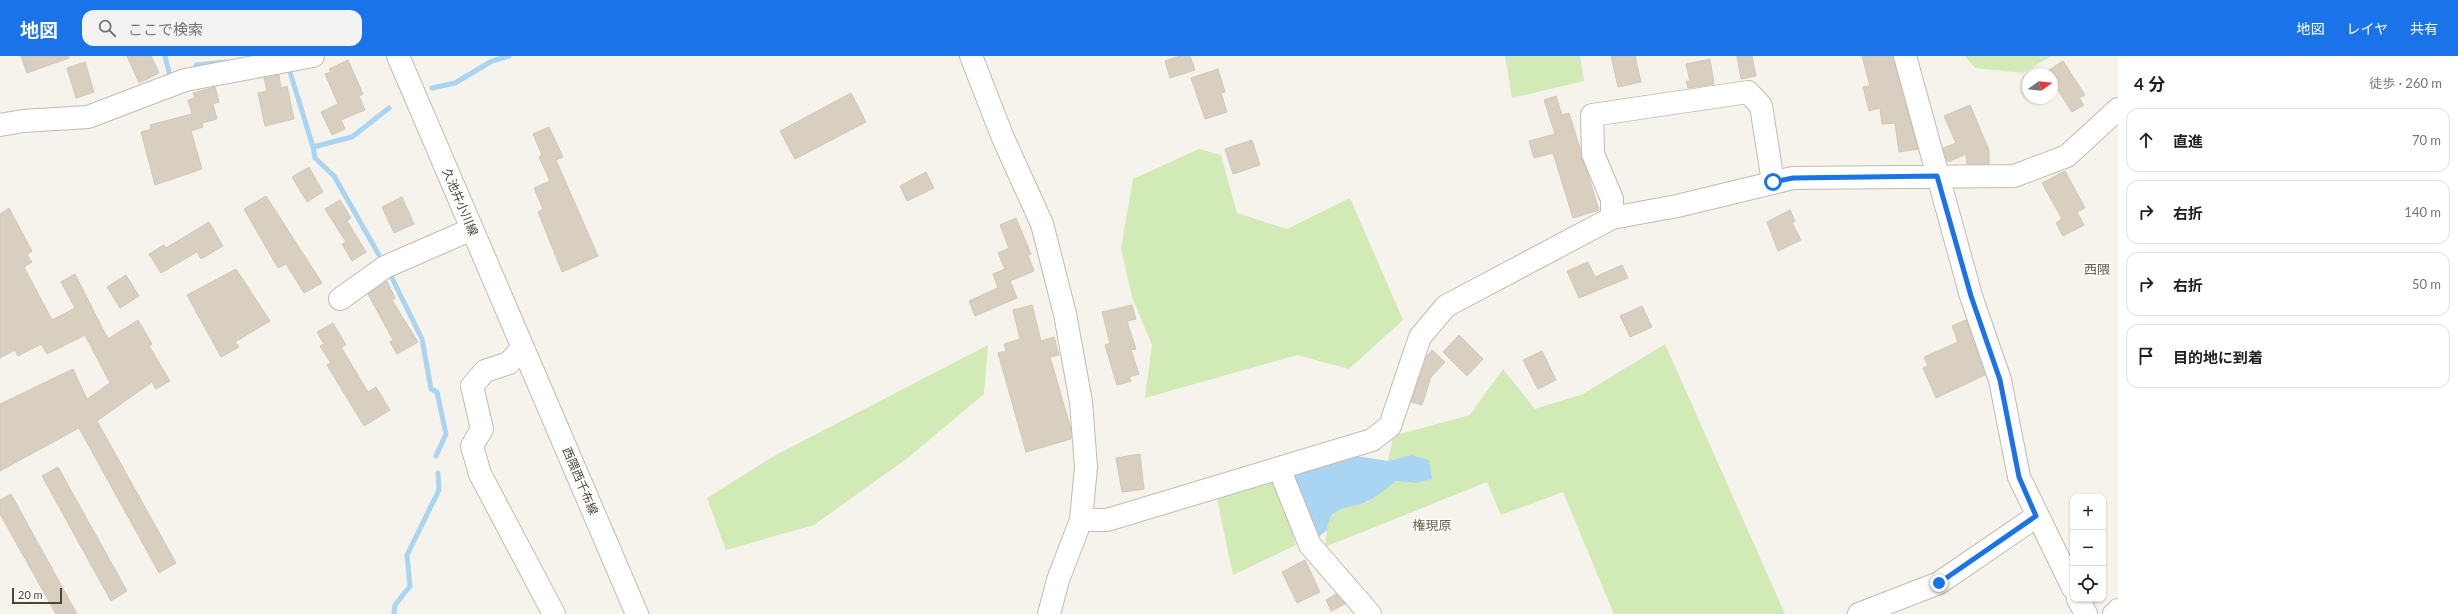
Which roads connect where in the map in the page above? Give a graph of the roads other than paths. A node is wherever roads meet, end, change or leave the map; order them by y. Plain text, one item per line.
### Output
1 (313, 56) edge
2 (398, 56) edge
3 (971, 56) edge
4 (1905, 56) edge
5 (2118, 109) edge
6 (0, 125) edge
7 (1937, 176) junction
8 (1773, 182) junction
9 (1612, 218) junction
10 (472, 229) junction
11 (340, 299) dead end
12 (522, 348) junction
13 (1279, 468) junction
14 (2036, 516) junction
15 (1081, 520) junction
16 (2070, 582) edge
17 (2080, 602) edge
18 (2118, 610) edge
19 (554, 614) edge
20 (638, 614) edge
21 (1049, 614) edge
22 (1370, 614) edge
23 (1859, 614) edge
24 (2086, 614) edge
25 (2114, 614) edge

1 - 6 street
2 - 10 street, 久池井小川線
3 - 15 street
4 - 7 street
5 - 7 street
7 - 8 street
7 - 14 street
8 - 9 street
8 - 9 street
9 - 13 street
10 - 11 street
10 - 12 street, 久池井小川線
12 - 19 street
12 - 20 street, 西隈西千布線
13 - 15 street
13 - 22 street
14 - 16 street
14 - 23 street
15 - 21 street
17 - 24 street
18 - 25 street

